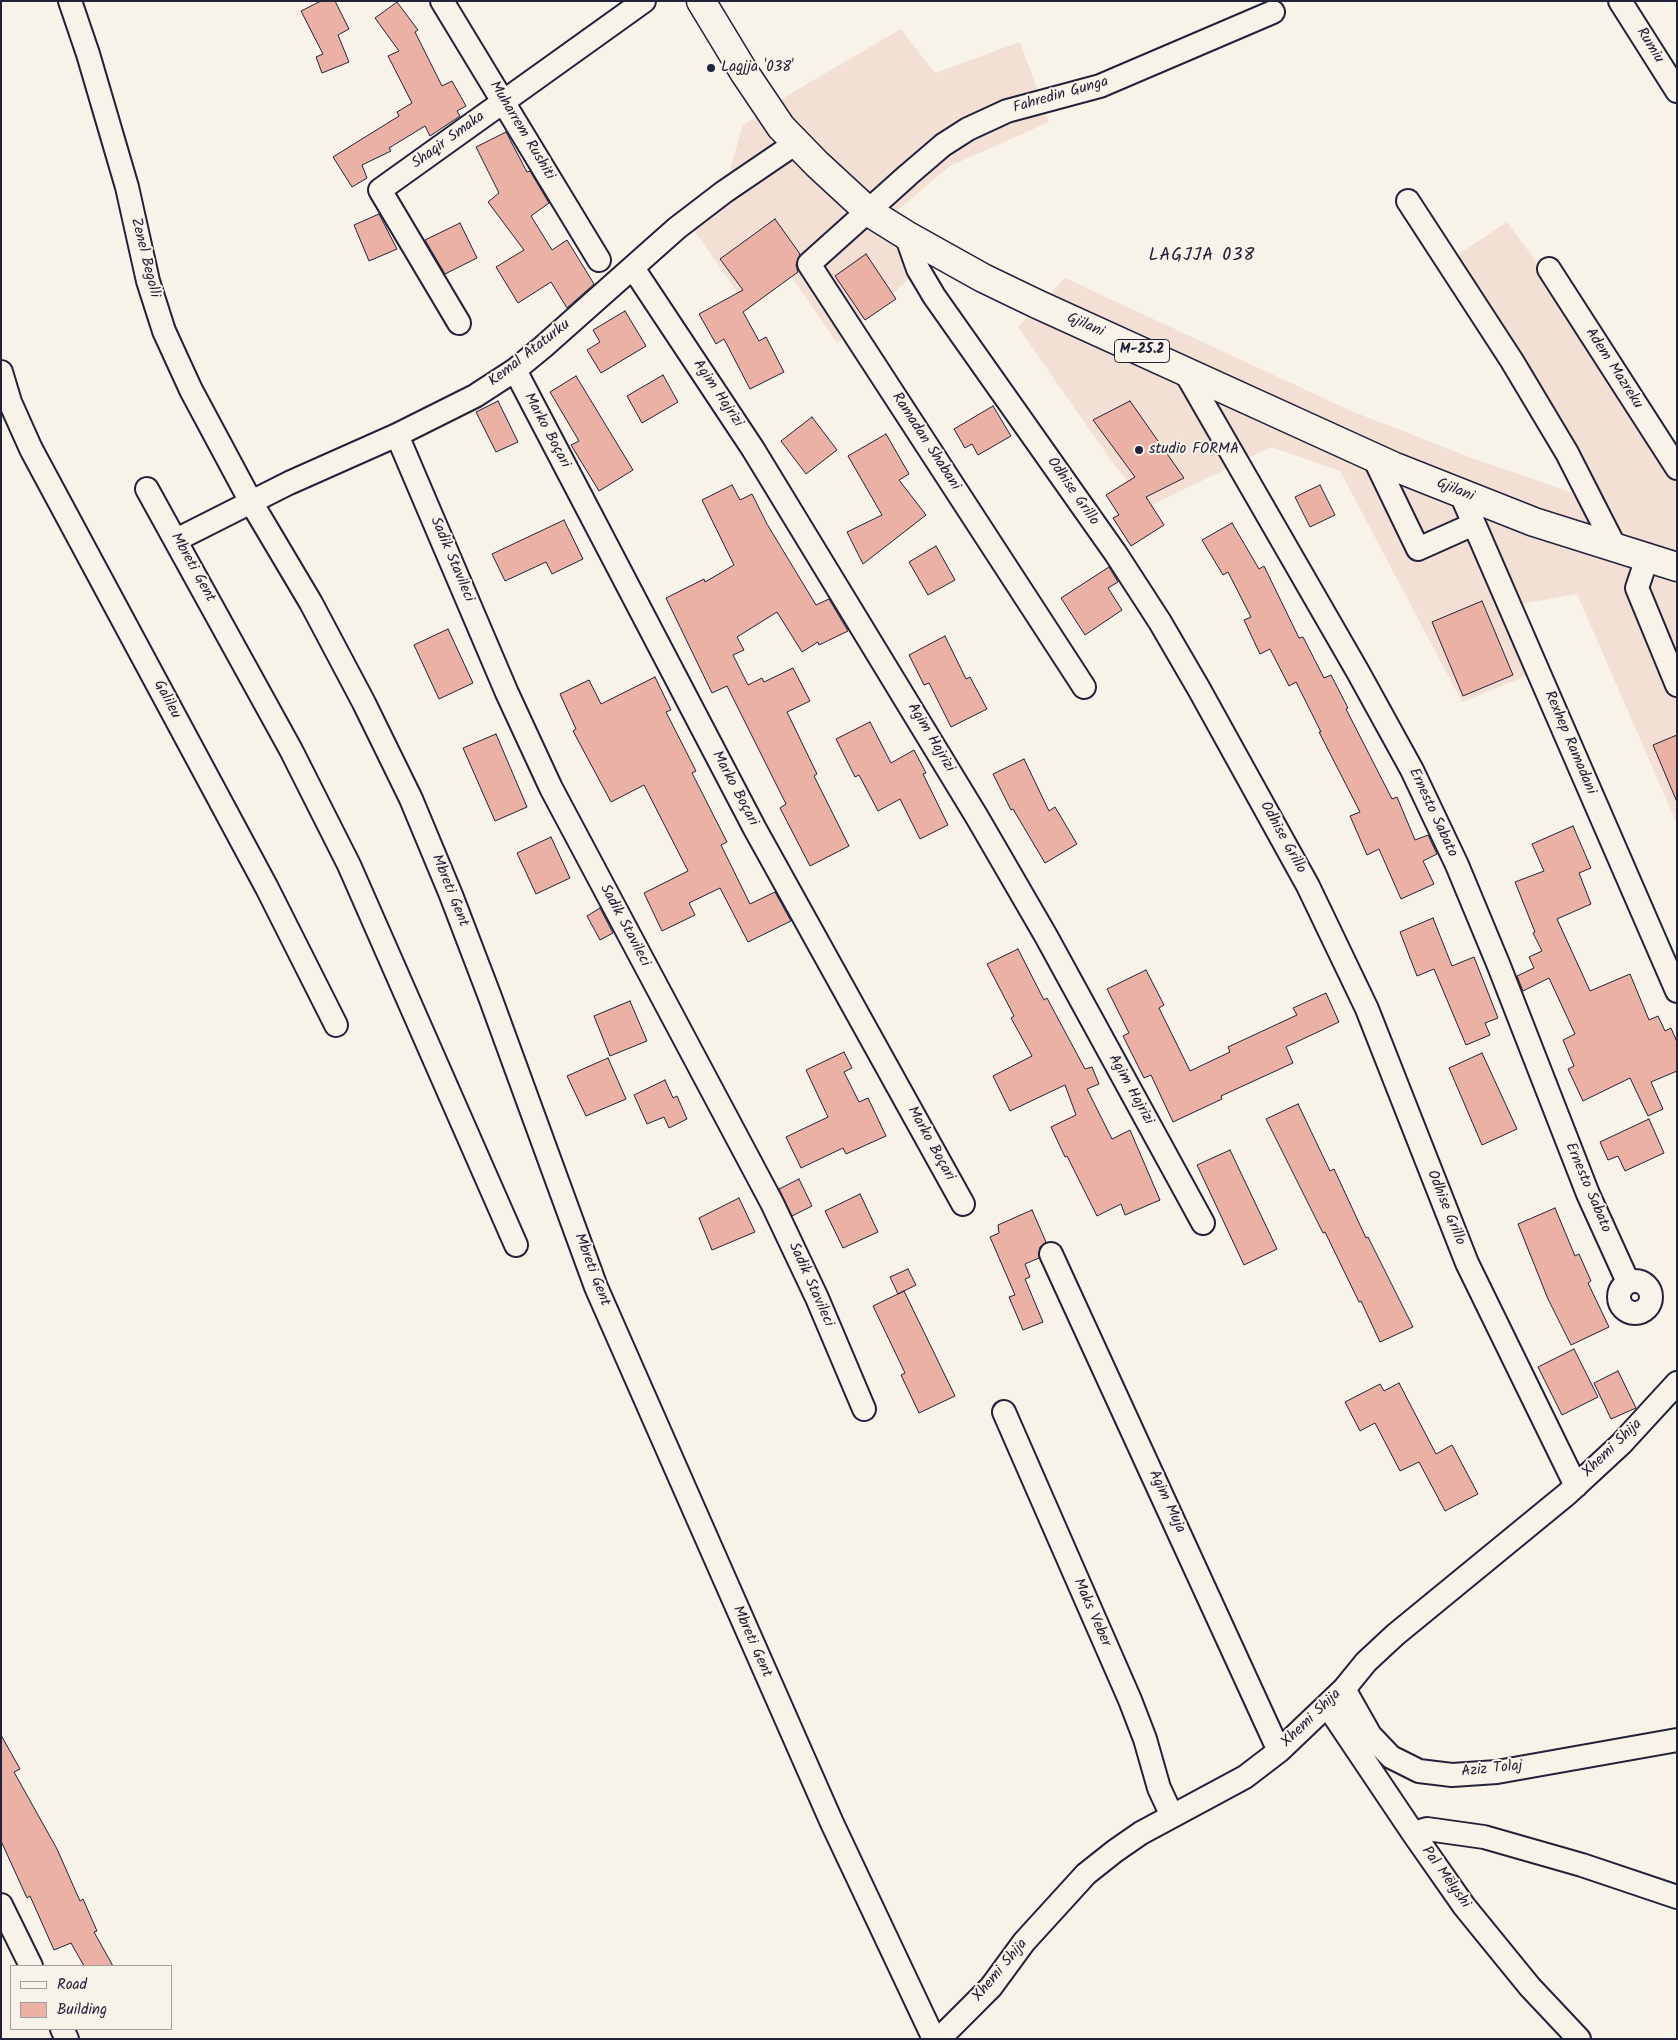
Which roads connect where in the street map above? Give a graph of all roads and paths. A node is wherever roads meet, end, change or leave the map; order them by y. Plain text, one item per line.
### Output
1 (70, 1) edge
2 (442, 1) edge
3 (644, 1) edge
4 (701, 1) edge
5 (1620, 1) edge
6 (1273, 12) dead end
7 (1677, 92) edge
8 (504, 102) junction
9 (796, 143) junction
10 (1408, 201) dead end
11 (869, 212) junction
12 (906, 235) junction
13 (599, 260) dead end
14 (632, 268) junction
15 (1550, 269) dead end
16 (459, 323) dead end
17 (515, 370) junction
18 (1184, 370) junction
19 (1, 372) edge
20 (398, 435) junction
21 (1374, 458) junction
22 (1677, 468) edge
23 (147, 489) dead end
24 (1461, 494) junction
25 (251, 502) junction
26 (1474, 524) junction
27 (176, 540) junction
28 (1616, 549) junction
29 (1646, 558) junction
30 (1677, 567) edge
31 (1677, 685) edge
32 (1084, 687) dead end
33 (1677, 991) edge
34 (336, 1025) dead end
35 (963, 1204) dead end
36 (1203, 1223) dead end
37 (516, 1245) dead end
38 (1051, 1254) dead end
39 (1628, 1282) dead end
40 (1677, 1383) edge
41 (864, 1410) dead end
42 (1004, 1412) dead end
43 (1576, 1486) junction
44 (1344, 1690) junction
45 (1327, 1705) junction
46 (1677, 1740) edge
47 (1279, 1751) junction
48 (1172, 1816) junction
49 (1412, 1834) junction
50 (1677, 1897) edge
51 (1, 1905) edge
52 (31, 1965) edge
53 (934, 2039) edge
54 (938, 2039) edge
55 (1579, 2039) edge

1 - 25 street, Zenel Begolli
2 - 8 street, Muharrem Rushiti
3 - 8 street, Shaqir Smaka
4 - 9 main road, Gjilani / M-25.2
5 - 7 street, Rumiu
6 - 11 street, Fahredin Gunga
8 - 13 street, Muharrem Rushiti
8 - 16 street, Shaqir Smaka
9 - 11 main road, Gjilani / M-25.2
9 - 14 street, Kemal Ataturku
10 - 28 street
11 - 12 main road, Gjilani / M-25.2
11 - 32 street, Ramadan Shabani
12 - 18 main road, Gjilani / M-25.2
12 - 43 street, Odhise Grillo
14 - 17 street, Kemal Ataturku
14 - 36 street, Agim Hajrizi
15 - 22 street, Adem Mazreku
17 - 20 street, Kemal Ataturku
17 - 35 street, Marko Boçari
18 - 21 main road, Gjilani / M-25.2
18 - 39 street, Ernesto Sabato
19 - 34 street, Galileu
20 - 25 street, Kemal Ataturku
20 - 41 street, Sadik Stavileci
21 - 24 main road, Gjilani / M-25.2
21 - 26 street
23 - 27 street, Mbreti Gent
24 - 26 street, Rexhep Ramadani
24 - 28 main road, Gjilani / M-25.2
25 - 27 street, Kemal Ataturku
25 - 53 street, Mbreti Gent
26 - 33 street, Rexhep Ramadani
27 - 37 street, Mbreti Gent
28 - 29 main road, Gjilani / M-25.2
29 - 30 main road, Gjilani / M-25.2
29 - 31 street
38 - 47 street, Agim Muja
40 - 43 street, Xhemi Shija
42 - 48 street, Maks Veber
43 - 44 street, Xhemi Shija
44 - 45 street, Xhemi Shija
44 - 46 street, Aziz Tolaj
45 - 47 street, Xhemi Shija
45 - 49 street, Pal Mëlyshi
47 - 48 street, Xhemi Shija
48 - 54 street, Xhemi Shija
49 - 50 street
49 - 55 street, Pal Mëlyshi
51 - 52 street

